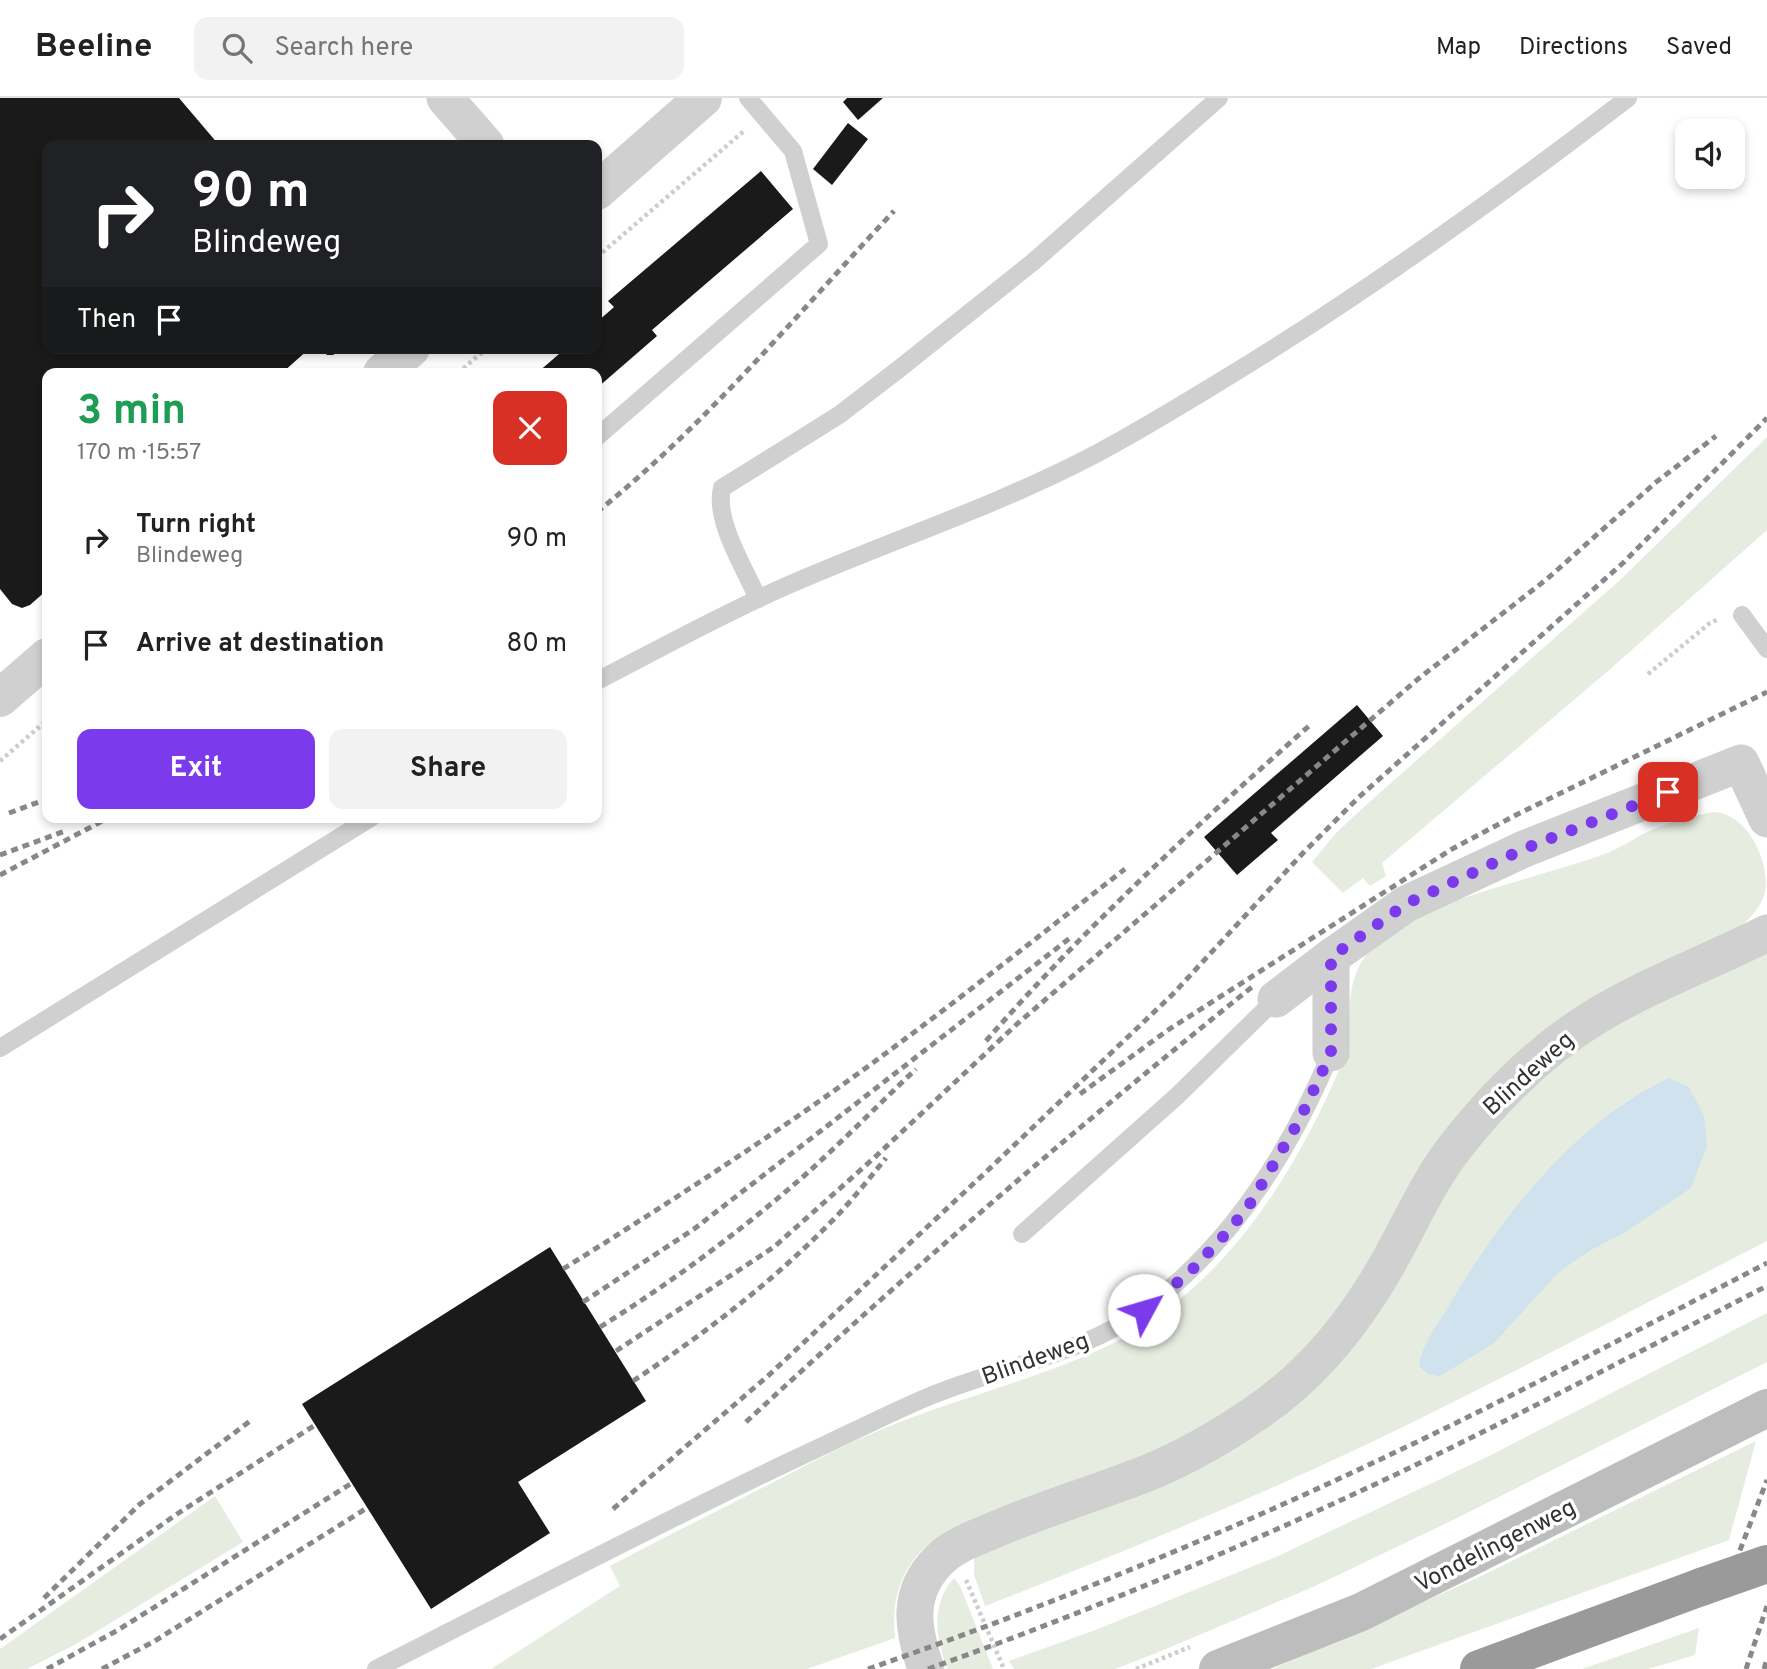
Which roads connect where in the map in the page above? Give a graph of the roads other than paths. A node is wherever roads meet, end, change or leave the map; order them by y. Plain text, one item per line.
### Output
1 (445, 98) edge
2 (703, 98) edge
3 (748, 98) edge
4 (1219, 98) edge
5 (1628, 98) edge
6 (482, 140) edge
7 (602, 187) edge
8 (404, 354) edge
9 (388, 368) edge
10 (602, 433) edge
11 (758, 599) junction
12 (1742, 615) road end
13 (1767, 649) edge
14 (42, 660) edge
15 (602, 678) edge
16 (5, 684) edge
17 (1767, 820) edge
18 (362, 823) edge
19 (1767, 933) edge
20 (1331, 957) junction
21 (1276, 999) joint
22 (0, 1048) edge
23 (1331, 1053) joint
24 (1022, 1234) dead end
25 (1767, 1408) edge
26 (1767, 1564) edge
27 (376, 1669) edge
28 (926, 1669) edge
29 (1218, 1669) edge
30 (1479, 1669) edge

1 - 6 street
2 - 7 street
3 - 10 lane
4 - 11 lane
5 - 11 lane
8 - 9 street
11 - 15 lane
12 - 13 lane
14 - 16 street
17 - 20 street
18 - 22 lane
19 - 28 street, Blindeweg
20 - 21 street
20 - 23 street, Blindeweg
21 - 24 lane
23 - 27 lane, Blindeweg
25 - 29 main road, Vondelingenweg
26 - 30 highway, bridge

